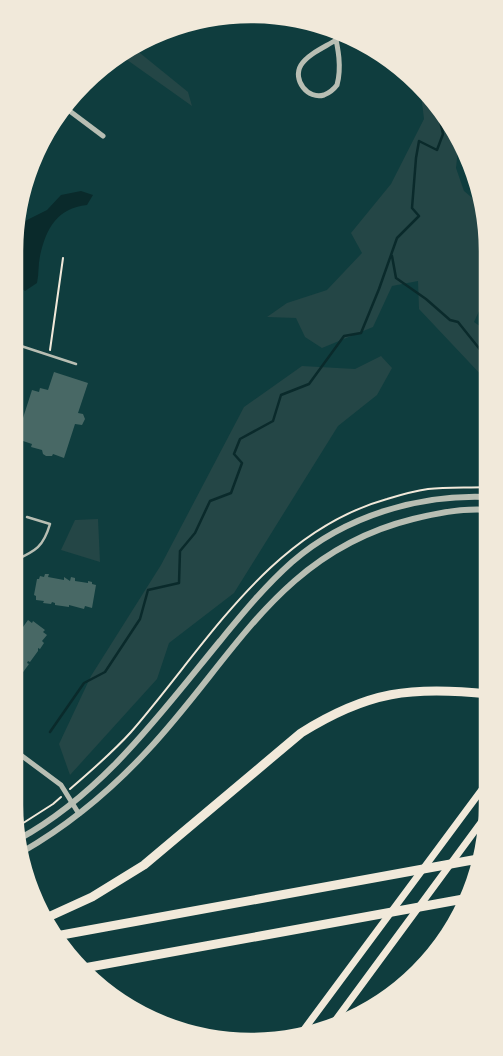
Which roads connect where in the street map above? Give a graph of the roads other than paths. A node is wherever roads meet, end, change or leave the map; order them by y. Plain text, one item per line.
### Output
1 (336, 40) joint
2 (71, 111) edge
3 (103, 136) dead end
4 (22, 346) edge
5 (76, 364) dead end
6 (480, 497) edge
7 (480, 511) edge
8 (27, 517) dead end
9 (22, 557) edge
10 (480, 693) edge
11 (22, 756) edge
12 (480, 792) edge
13 (72, 802) junction
14 (79, 814) junction
15 (480, 825) edge
16 (24, 836) edge
17 (27, 849) edge
18 (474, 860) edge
19 (460, 900) edge
20 (51, 916) edge
21 (63, 935) edge
22 (91, 967) edge
23 (339, 1016) edge
24 (306, 1027) edge

1 - 1 street
2 - 3 street
4 - 5 lane
6 - 13 street
7 - 14 street
8 - 9 lane
10 - 20 highway
11 - 13 street
12 - 24 main road
13 - 14 street
13 - 16 street
14 - 17 street
15 - 23 main road
18 - 21 highway
19 - 22 highway

